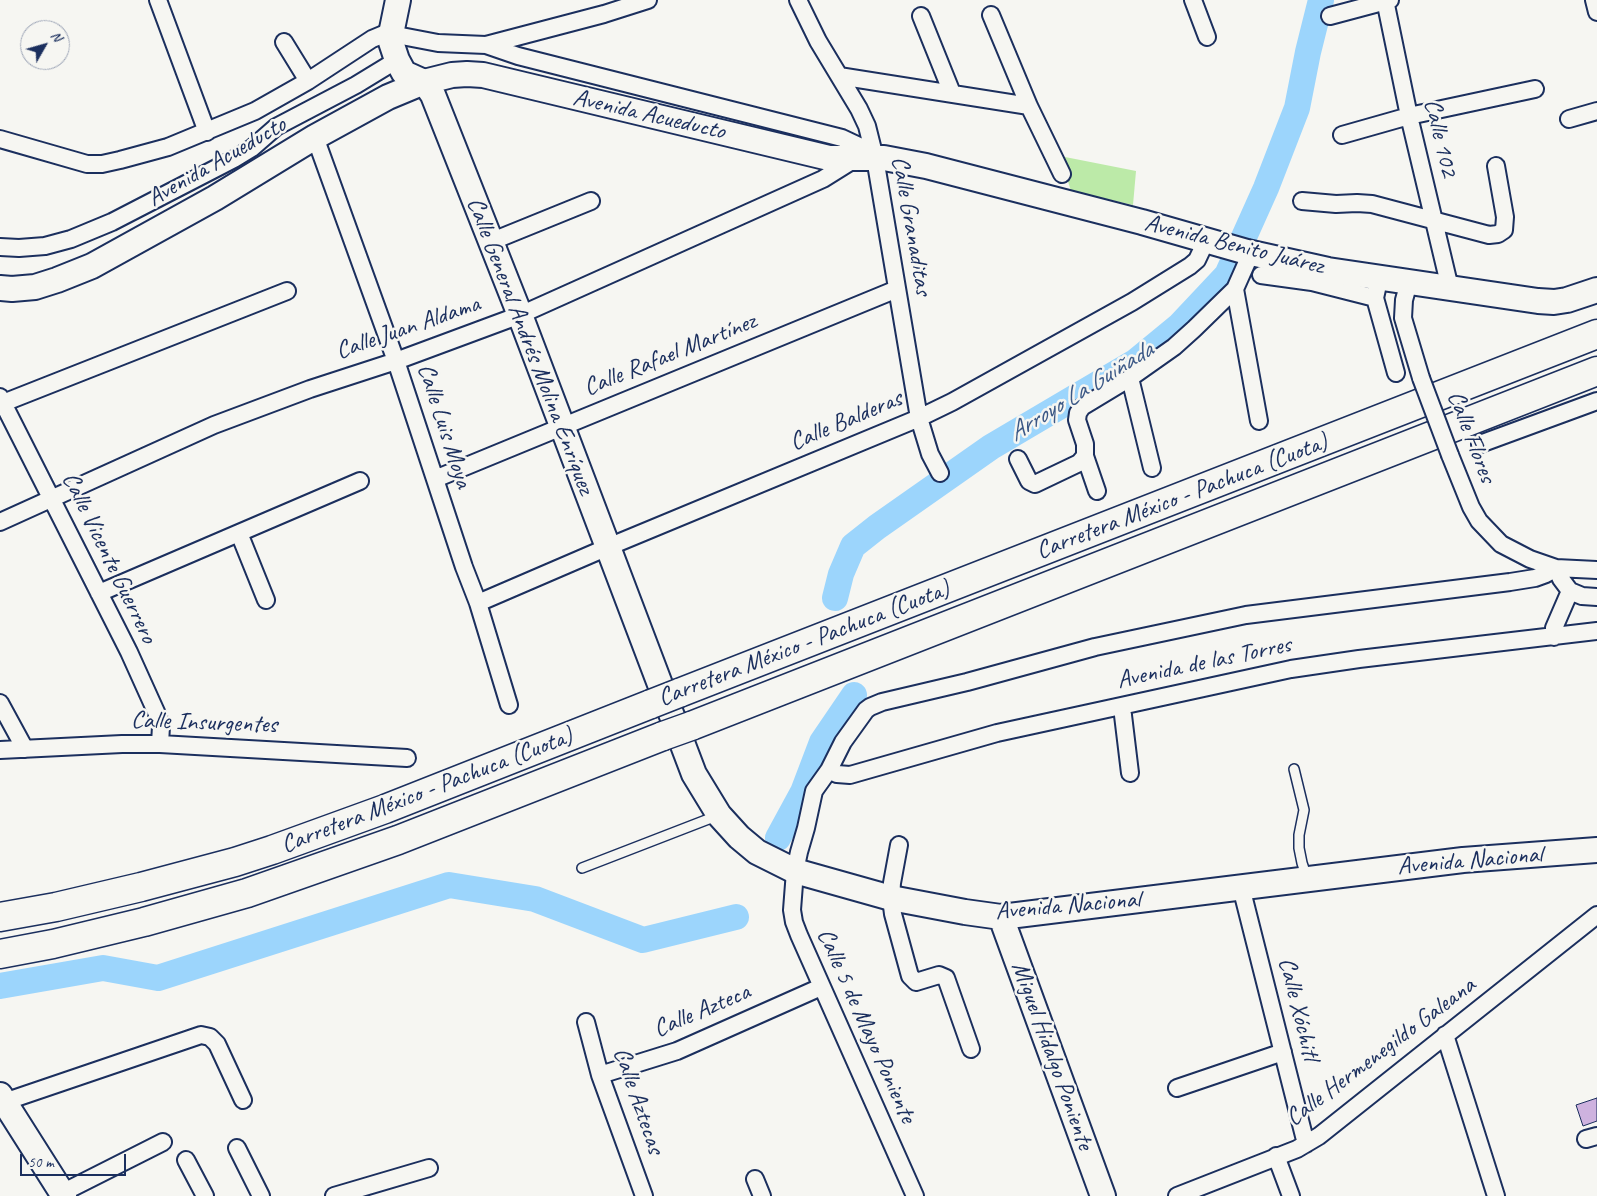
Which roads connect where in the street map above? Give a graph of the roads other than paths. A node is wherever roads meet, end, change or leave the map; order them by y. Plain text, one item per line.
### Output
1 (158, 0) edge
2 (398, 0) edge
3 (648, 0) edge
4 (798, 0) edge
5 (1193, 0) edge
6 (1387, 0) edge
7 (1594, 0) edge
8 (1597, 12) edge
9 (991, 15) dead end
10 (921, 16) dead end
11 (1330, 16) dead end
12 (392, 34) junction
13 (1207, 37) dead end
14 (284, 42) dead end
15 (486, 45) junction
16 (397, 60) junction
17 (839, 76) junction
18 (308, 81) junction
19 (424, 82) junction
20 (1535, 89) dead end
21 (952, 93) junction
22 (1029, 106) junction
23 (1597, 111) edge
24 (1409, 116) junction
25 (1569, 119) dead end
26 (207, 132) junction
27 (1342, 135) dead end
28 (314, 137) junction
29 (0, 138) edge
30 (865, 158) junction
31 (1496, 166) dead end
32 (1062, 174) dead end
33 (591, 200) dead end
34 (1302, 201) dead end
35 (1434, 220) junction
36 (490, 242) junction
37 (1213, 243) junction
38 (0, 247) edge
39 (1249, 253) junction
40 (1261, 275) dead end
41 (1409, 282) junction
42 (0, 288) edge
43 (1377, 288) junction
44 (1450, 288) junction
45 (897, 289) junction
46 (1235, 289) junction
47 (1597, 290) edge
48 (287, 291) dead end
49 (520, 315) junction
50 (1597, 334) edge
51 (396, 361) junction
52 (1597, 371) edge
53 (1396, 374) dead end
54 (1130, 378) junction
55 (2, 400) edge
56 (1597, 401) edge
57 (919, 418) junction
58 (1259, 421) dead end
59 (562, 426) junction
60 (1480, 444) dead end
61 (1085, 456) junction
62 (1018, 459) dead end
63 (1152, 468) dead end
64 (940, 472) dead end
65 (435, 479) junction
66 (360, 481) dead end
67 (1097, 490) dead end
68 (52, 498) junction
69 (0, 522) edge
70 (239, 533) junction
71 (608, 547) junction
72 (1556, 568) junction
73 (1597, 570) edge
74 (1570, 591) junction
75 (99, 594) junction
76 (1597, 597) edge
77 (266, 600) dead end
78 (478, 603) junction
79 (1597, 631) edge
80 (1554, 637) junction
81 (656, 671) joint
82 (0, 703) edge
83 (509, 704) dead end
84 (1122, 707) junction
85 (160, 744) junction
86 (25, 749) junction
87 (0, 750) edge
88 (407, 758) dead end
89 (1294, 769) dead end
90 (829, 770) junction
91 (1130, 773) dead end
92 (719, 814) junction
93 (900, 845) dead end
94 (1597, 850) edge
95 (582, 868) dead end
96 (795, 871) junction
97 (1307, 878) junction
98 (1241, 887) junction
99 (891, 898) junction
100 (1597, 915) edge
101 (0, 917) edge
102 (1001, 917) junction
103 (0, 954) edge
104 (821, 987) junction
105 (586, 1022) dead end
106 (1445, 1035) junction
107 (971, 1049) dead end
108 (1283, 1052) junction
109 (600, 1075) junction
110 (1177, 1088) dead end
111 (2, 1098) edge
112 (243, 1100) dead end
113 (164, 1142) dead end
114 (1306, 1144) junction
115 (237, 1148) dead end
116 (1276, 1156) junction
117 (186, 1160) dead end
118 (429, 1168) dead end
119 (755, 1179) dead end
120 (63, 1194) edge
121 (205, 1196) edge
122 (261, 1196) edge
123 (334, 1196) edge
124 (644, 1196) edge
125 (762, 1196) edge
126 (916, 1196) edge
127 (1104, 1196) edge
128 (1177, 1196) edge
129 (1291, 1196) edge
130 (1496, 1196) edge

1 - 26 street
2 - 12 main road
3 - 15 street
4 - 17 street, Calle Granaditas
5 - 13 street
6 - 11 street
6 - 24 street, Calle 102
7 - 8 street
9 - 22 street
10 - 21 street
12 - 15 street
12 - 16 main road
12 - 18 street
14 - 18 street
15 - 30 street
16 - 19 main road
16 - 38 street, Avenida Acueducto
17 - 21 street
17 - 30 street, Calle Granaditas
18 - 26 street
19 - 28 main road, Avenida Acueducto
19 - 30 main road, Avenida Acueducto
19 - 36 main road, Calle General Andrés Molina Enríquez
20 - 24 street
21 - 22 street
22 - 32 street
23 - 25 street
24 - 27 street
24 - 35 street, Calle 102
26 - 29 street
28 - 42 main road, Avenida Acueducto
28 - 51 street, Calle Luis Moya
30 - 37 main road, Avenida Benito Juárez
30 - 45 street, Calle Granaditas
30 - 49 street, Calle Juan Aldama
31 - 35 street
33 - 36 street
34 - 35 street
35 - 44 street, Calle 102
36 - 49 main road, Calle General Andrés Molina Enríquez
37 - 39 main road, Avenida Benito Juárez
37 - 57 street, Calle Balderas
39 - 43 main road, Avenida Benito Juárez
39 - 46 street
40 - 43 street
41 - 43 main road, Avenida Benito Juárez
41 - 44 main road, Avenida Benito Juárez
41 - 72 street, Calle Flores, bridge
43 - 53 street
44 - 47 main road, Avenida Benito Juárez
45 - 57 street, Calle Granaditas
45 - 59 street, Calle Rafael Martínez
46 - 54 street
46 - 58 street
48 - 55 street
49 - 51 street, Calle Juan Aldama
49 - 59 main road, Calle General Andrés Molina Enríquez
50 - 101 highway, Carretera México - Pachuca (Cuota), bridge
51 - 65 street, Calle Luis Moya
51 - 68 street, Calle Juan Aldama
52 - 103 highway, Carretera México - Pachuca (Cuota), bridge
54 - 61 street
54 - 63 street
55 - 68 street, Calle Vicente Guerrero
56 - 60 street
57 - 64 street, Calle Granaditas
57 - 71 street, Calle Balderas
59 - 65 street, Calle Rafael Martínez
59 - 71 main road, Calle General Andrés Molina Enríquez
61 - 62 street
61 - 67 street
65 - 78 street, Calle Luis Moya
66 - 70 street
68 - 69 street, Calle Juan Aldama
68 - 75 street, Calle Vicente Guerrero
70 - 75 street
70 - 77 street
71 - 78 street, Calle Balderas
71 - 81 main road, Calle General Andrés Molina Enríquez
72 - 73 street, Avenida de las Torres
72 - 74 street
72 - 90 street, Avenida de las Torres
74 - 76 street
74 - 80 street
75 - 85 street, Calle Vicente Guerrero
78 - 83 street, Calle Luis Moya
79 - 80 street, Avenida de las Torres
80 - 84 street, Avenida de las Torres
81 - 92 main road, Avenida Nacional
82 - 86 street
84 - 90 street, Avenida de las Torres
84 - 91 street
85 - 86 street, Calle Insurgentes
85 - 88 street, Calle Insurgentes
86 - 87 street, Calle Insurgentes
89 - 97 lane
90 - 96 street, Avenida de las Torres
92 - 95 lane
92 - 96 main road, Avenida Nacional
93 - 99 street
94 - 97 main road, Avenida Nacional
96 - 99 main road, Avenida Nacional
96 - 104 street, Calle 5 de Mayo Poniente
97 - 98 main road, Avenida Nacional
98 - 102 main road, Avenida Nacional
98 - 108 street, Calle Xóchitl
99 - 102 main road, Avenida Nacional
99 - 107 street
100 - 106 street, Calle Hermenegildo Galeana
102 - 127 main road, Miguel Hidalgo Poniente
104 - 109 street, Calle Azteca
104 - 126 street, Calle 5 de Mayo Poniente
105 - 109 street, Calle Aztecas
106 - 114 street, Calle Hermenegildo Galeana
106 - 130 street
108 - 110 street
108 - 114 street, Calle Xóchitl
109 - 124 street, Calle Aztecas
111 - 112 street
111 - 120 main road
113 - 120 street
114 - 116 street, Calle Hermenegildo Galeana
115 - 122 street
116 - 128 street, Calle Hermenegildo Galeana
116 - 129 street
117 - 121 street
118 - 123 street
119 - 125 street

